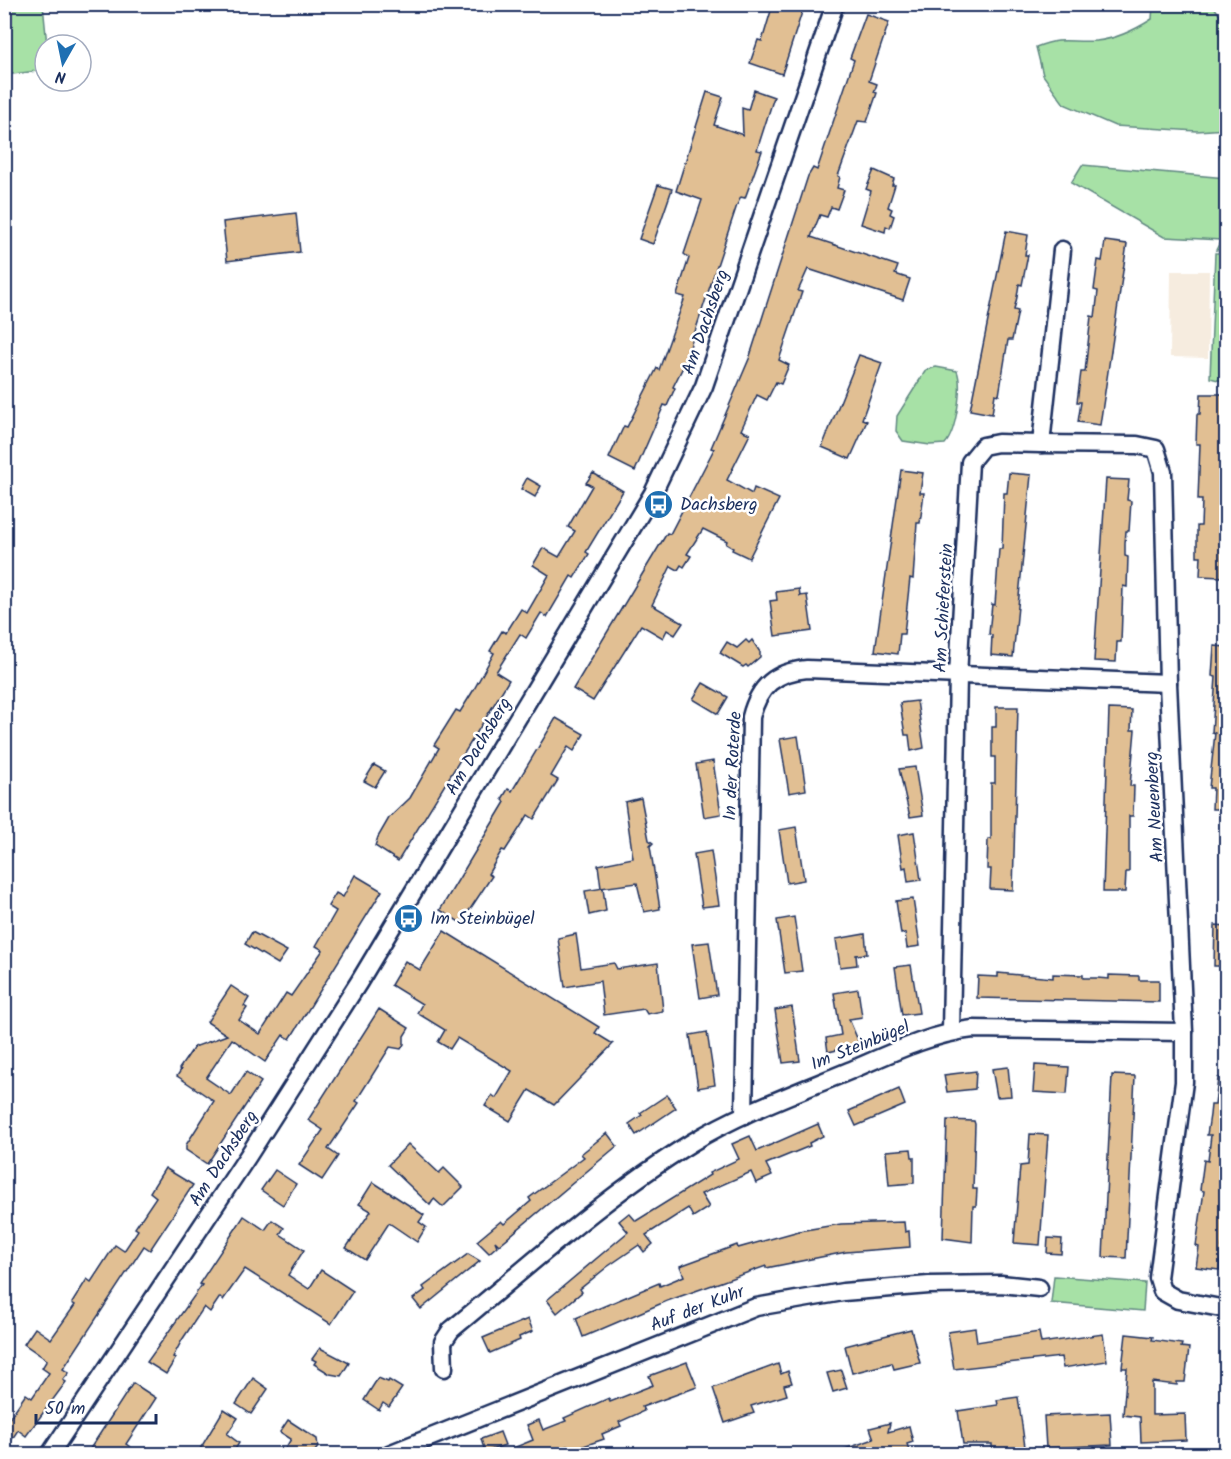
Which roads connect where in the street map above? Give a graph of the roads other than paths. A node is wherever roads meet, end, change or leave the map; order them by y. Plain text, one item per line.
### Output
1 (835, 4) edge
2 (1062, 250) dead end
3 (1041, 444) junction
4 (958, 676) junction
5 (1168, 683) junction
6 (951, 1031) junction
7 (1184, 1032) junction
8 (744, 1114) junction
9 (1039, 1287) dead end
10 (1227, 1309) edge
11 (444, 1368) dead end
12 (50, 1455) edge
13 (388, 1455) edge

1 - 12 street, Am Dachsberg
2 - 3 street
3 - 4 street, Am Schieferstein
3 - 5 street, Am Neuenberg
4 - 5 street, In der Roterde
4 - 6 street, Am Schieferstein
4 - 8 street, In der Roterde
5 - 7 street, Am Neuenberg
6 - 7 street, Im Steinbügel
6 - 8 street, Im Steinbügel
7 - 10 street, Am Neuenberg
8 - 11 street, Im Steinbügel
9 - 13 street, Auf der Kuhr

